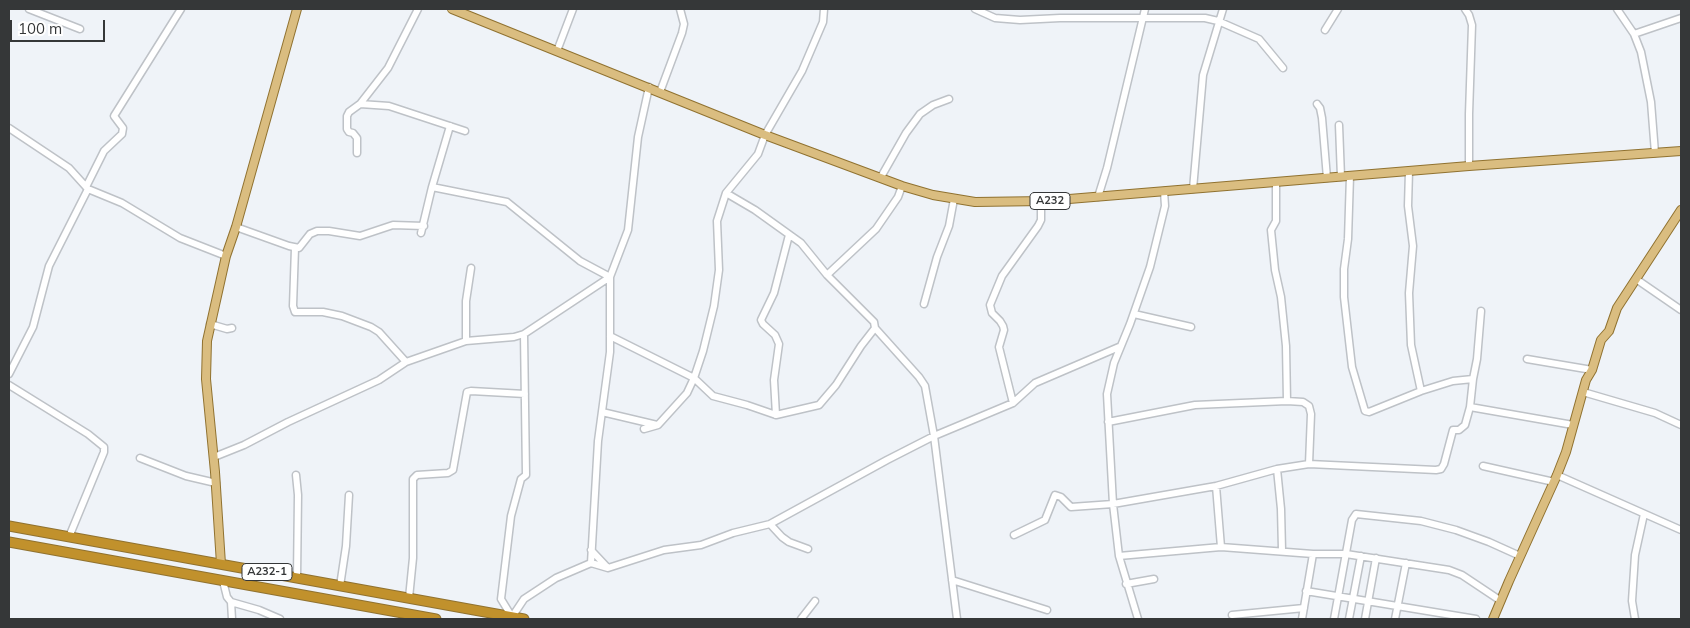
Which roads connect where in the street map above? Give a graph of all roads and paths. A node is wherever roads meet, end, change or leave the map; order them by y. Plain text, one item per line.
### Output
1 (29, 9) edge
2 (181, 9) edge
3 (297, 9) edge
4 (418, 9) edge
5 (452, 9) edge
6 (573, 9) edge
7 (680, 9) edge
8 (824, 9) edge
9 (975, 9) edge
10 (1145, 9) edge
11 (1222, 9) edge
12 (1338, 9) edge
13 (1465, 9) edge
14 (1617, 9) edge
15 (1143, 18) junction
16 (1681, 18) edge
17 (1218, 21) junction
18 (80, 29) dead end
19 (1325, 30) dead end
20 (1634, 34) junction
21 (557, 51) junction
22 (1283, 68) dead end
23 (649, 87) junction
24 (660, 92) junction
25 (949, 99) dead end
26 (360, 104) junction
27 (1317, 104) dead end
28 (1339, 124) dead end
29 (450, 126) junction
30 (9, 128) edge
31 (466, 131) dead end
32 (765, 134) junction
33 (1681, 152) edge
34 (357, 153) dead end
35 (1656, 153) junction
36 (1469, 166) junction
37 (1409, 171) junction
38 (1350, 176) junction
39 (881, 177) junction
40 (1341, 177) junction
41 (1327, 178) junction
42 (1276, 182) junction
43 (902, 186) junction
44 (432, 187) junction
45 (1193, 189) junction
46 (88, 190) junction
47 (1164, 191) junction
48 (726, 194) junction
49 (1098, 197) junction
50 (954, 199) junction
51 (1041, 201) junction
52 (1681, 210) edge
53 (236, 227) junction
54 (789, 235) junction
55 (295, 248) junction
56 (226, 256) junction
57 (471, 268) dead end
58 (827, 275) junction
59 (610, 277) junction
60 (1636, 280) junction
61 (924, 304) dead end
62 (1681, 310) edge
63 (1481, 311) dead end
64 (1134, 314) junction
65 (210, 324) junction
66 (1191, 327) dead end
67 (232, 328) dead end
68 (875, 328) junction
69 (524, 334) junction
70 (610, 336) junction
71 (466, 340) junction
72 (1119, 347) junction
73 (1527, 359) dead end
74 (406, 362) junction
75 (1592, 370) junction
76 (9, 374) edge
77 (694, 378) junction
78 (1473, 379) junction
79 (9, 385) edge
80 (1420, 391) junction
81 (1583, 392) junction
82 (525, 394) junction
83 (1287, 401) junction
84 (1013, 403) junction
85 (1470, 408) junction
86 (602, 412) junction
87 (776, 415) junction
88 (1108, 422) junction
89 (658, 425) junction
90 (1573, 425) junction
91 (1681, 425) edge
92 (644, 429) dead end
93 (934, 436) junction
94 (214, 457) junction
95 (140, 458) dead end
96 (1309, 464) junction
97 (1482, 466) dead end
98 (1276, 469) junction
99 (296, 475) dead end
100 (1556, 478) junction
101 (216, 483) junction
102 (1216, 486) junction
103 (349, 496) dead end
104 (1113, 504) junction
105 (1644, 514) junction
106 (770, 524) junction
107 (9, 526) edge
108 (1681, 530) edge
109 (1014, 535) dead end
110 (69, 537) junction
111 (9, 542) edge
112 (1222, 547) junction
113 (808, 549) dead end
114 (591, 550) junction
115 (1282, 550) junction
116 (1313, 554) junction
117 (1346, 554) junction
118 (1119, 556) junction
119 (1361, 556) junction
120 (1520, 556) junction
121 (1376, 558) junction
122 (591, 563) junction
123 (1406, 563) junction
124 (221, 564) junction
125 (608, 568) junction
126 (297, 578) junction
127 (1154, 579) dead end
128 (952, 580) junction
129 (223, 581) junction
130 (1126, 584) junction
131 (340, 586) junction
132 (1306, 591) junction
133 (1339, 596) junction
134 (409, 598) junction
135 (1353, 599) junction
136 (815, 601) dead end
137 (1368, 601) junction
138 (1501, 601) junction
139 (231, 602) junction
140 (1397, 606) junction
141 (1304, 608) junction
142 (1047, 610) dead end
143 (1232, 615) dead end
144 (512, 617) junction
145 (232, 619) edge
146 (280, 619) edge
147 (436, 619) edge
148 (524, 619) edge
149 (801, 619) edge
150 (956, 619) edge
151 (1138, 619) edge
152 (1302, 619) edge
153 (1334, 619) edge
154 (1349, 619) edge
155 (1365, 619) edge
156 (1394, 619) edge
157 (1476, 619) edge
158 (1493, 619) edge
159 (1635, 619) edge

1 - 18 street
2 - 46 street
3 - 53 main road
4 - 26 street
5 - 21 main road, A232
6 - 21 street
7 - 24 street
8 - 32 street
9 - 15 street
10 - 15 street
11 - 17 street
12 - 19 street
13 - 36 street
14 - 20 street
15 - 17 street
15 - 49 street
16 - 20 street
17 - 22 street
17 - 45 street
20 - 35 street
21 - 23 main road, A232
23 - 24 main road, A232
23 - 59 street
24 - 32 main road, A232
25 - 39 street
26 - 29 street
26 - 34 street
27 - 41 street
28 - 40 street
29 - 31 street
29 - 44 street
30 - 46 street
32 - 39 main road, A232
32 - 48 street
33 - 35 main road, A232
35 - 36 main road, A232
36 - 37 main road, A232
37 - 38 main road, A232
37 - 80 street
38 - 40 main road, A232
38 - 80 street
39 - 43 main road, A232
40 - 41 main road, A232
41 - 42 main road, A232
42 - 45 main road, A232
42 - 83 street
43 - 50 main road, A232
43 - 58 street
44 - 55 street
44 - 59 street
45 - 47 main road, A232
46 - 56 street
46 - 76 street
47 - 49 main road, A232
47 - 64 street
48 - 54 street
48 - 77 street
49 - 51 main road, A232
50 - 51 main road, A232
50 - 61 street
51 - 84 street
52 - 60 main road
53 - 55 street
53 - 56 main road
54 - 58 street
54 - 87 street
55 - 74 street
56 - 65 main road
57 - 71 street
58 - 68 street
59 - 69 street
59 - 70 street
60 - 62 street
60 - 75 main road
63 - 78 street
64 - 66 street
64 - 72 street
65 - 67 street
65 - 94 main road
68 - 87 street
68 - 93 street
69 - 71 street
69 - 82 street
70 - 77 street
70 - 86 street
71 - 74 street
72 - 84 street
72 - 88 street
73 - 75 street
74 - 94 street
75 - 81 main road
77 - 87 street
77 - 89 street
78 - 80 street
78 - 85 street
79 - 110 street
81 - 90 main road
81 - 91 street
82 - 134 street
82 - 144 street
83 - 88 street
83 - 96 street
84 - 93 street
85 - 90 street
85 - 96 street
86 - 89 street
86 - 114 street
88 - 104 street
89 - 92 street
90 - 100 main road
93 - 106 street
93 - 128 street
94 - 101 main road
95 - 101 street
96 - 98 street
97 - 100 street
98 - 102 street
98 - 115 street
99 - 126 street
100 - 105 street
100 - 120 main road
101 - 124 main road
102 - 104 street
102 - 112 street
103 - 131 street
104 - 109 street
104 - 118 street
105 - 108 street
105 - 159 street
106 - 113 street
106 - 125 street
107 - 110 highway, A232-1
110 - 124 highway, A232-1
111 - 129 highway, A232-1
112 - 115 street
112 - 118 street
114 - 122 street
114 - 125 street
115 - 116 street
116 - 117 street
116 - 132 street
117 - 119 street
117 - 120 street
117 - 133 street
118 - 130 street
119 - 121 street
119 - 135 street
120 - 138 main road
121 - 123 street
121 - 137 street
122 - 125 street
122 - 144 street
123 - 138 street
123 - 140 street
124 - 126 highway, A232-1
126 - 131 highway, A232-1
127 - 130 street
128 - 142 street
128 - 150 street
129 - 139 street
129 - 147 highway, A232-1
130 - 151 street
131 - 134 highway, A232-1
132 - 133 street
132 - 141 street
133 - 135 street
133 - 153 street
134 - 144 highway, A232-1
135 - 137 street
135 - 154 street
136 - 149 street
137 - 140 street
137 - 155 street
138 - 158 main road
139 - 145 street
139 - 146 street
140 - 156 street
140 - 157 street
141 - 143 street
141 - 152 street
144 - 148 highway, A232-1

